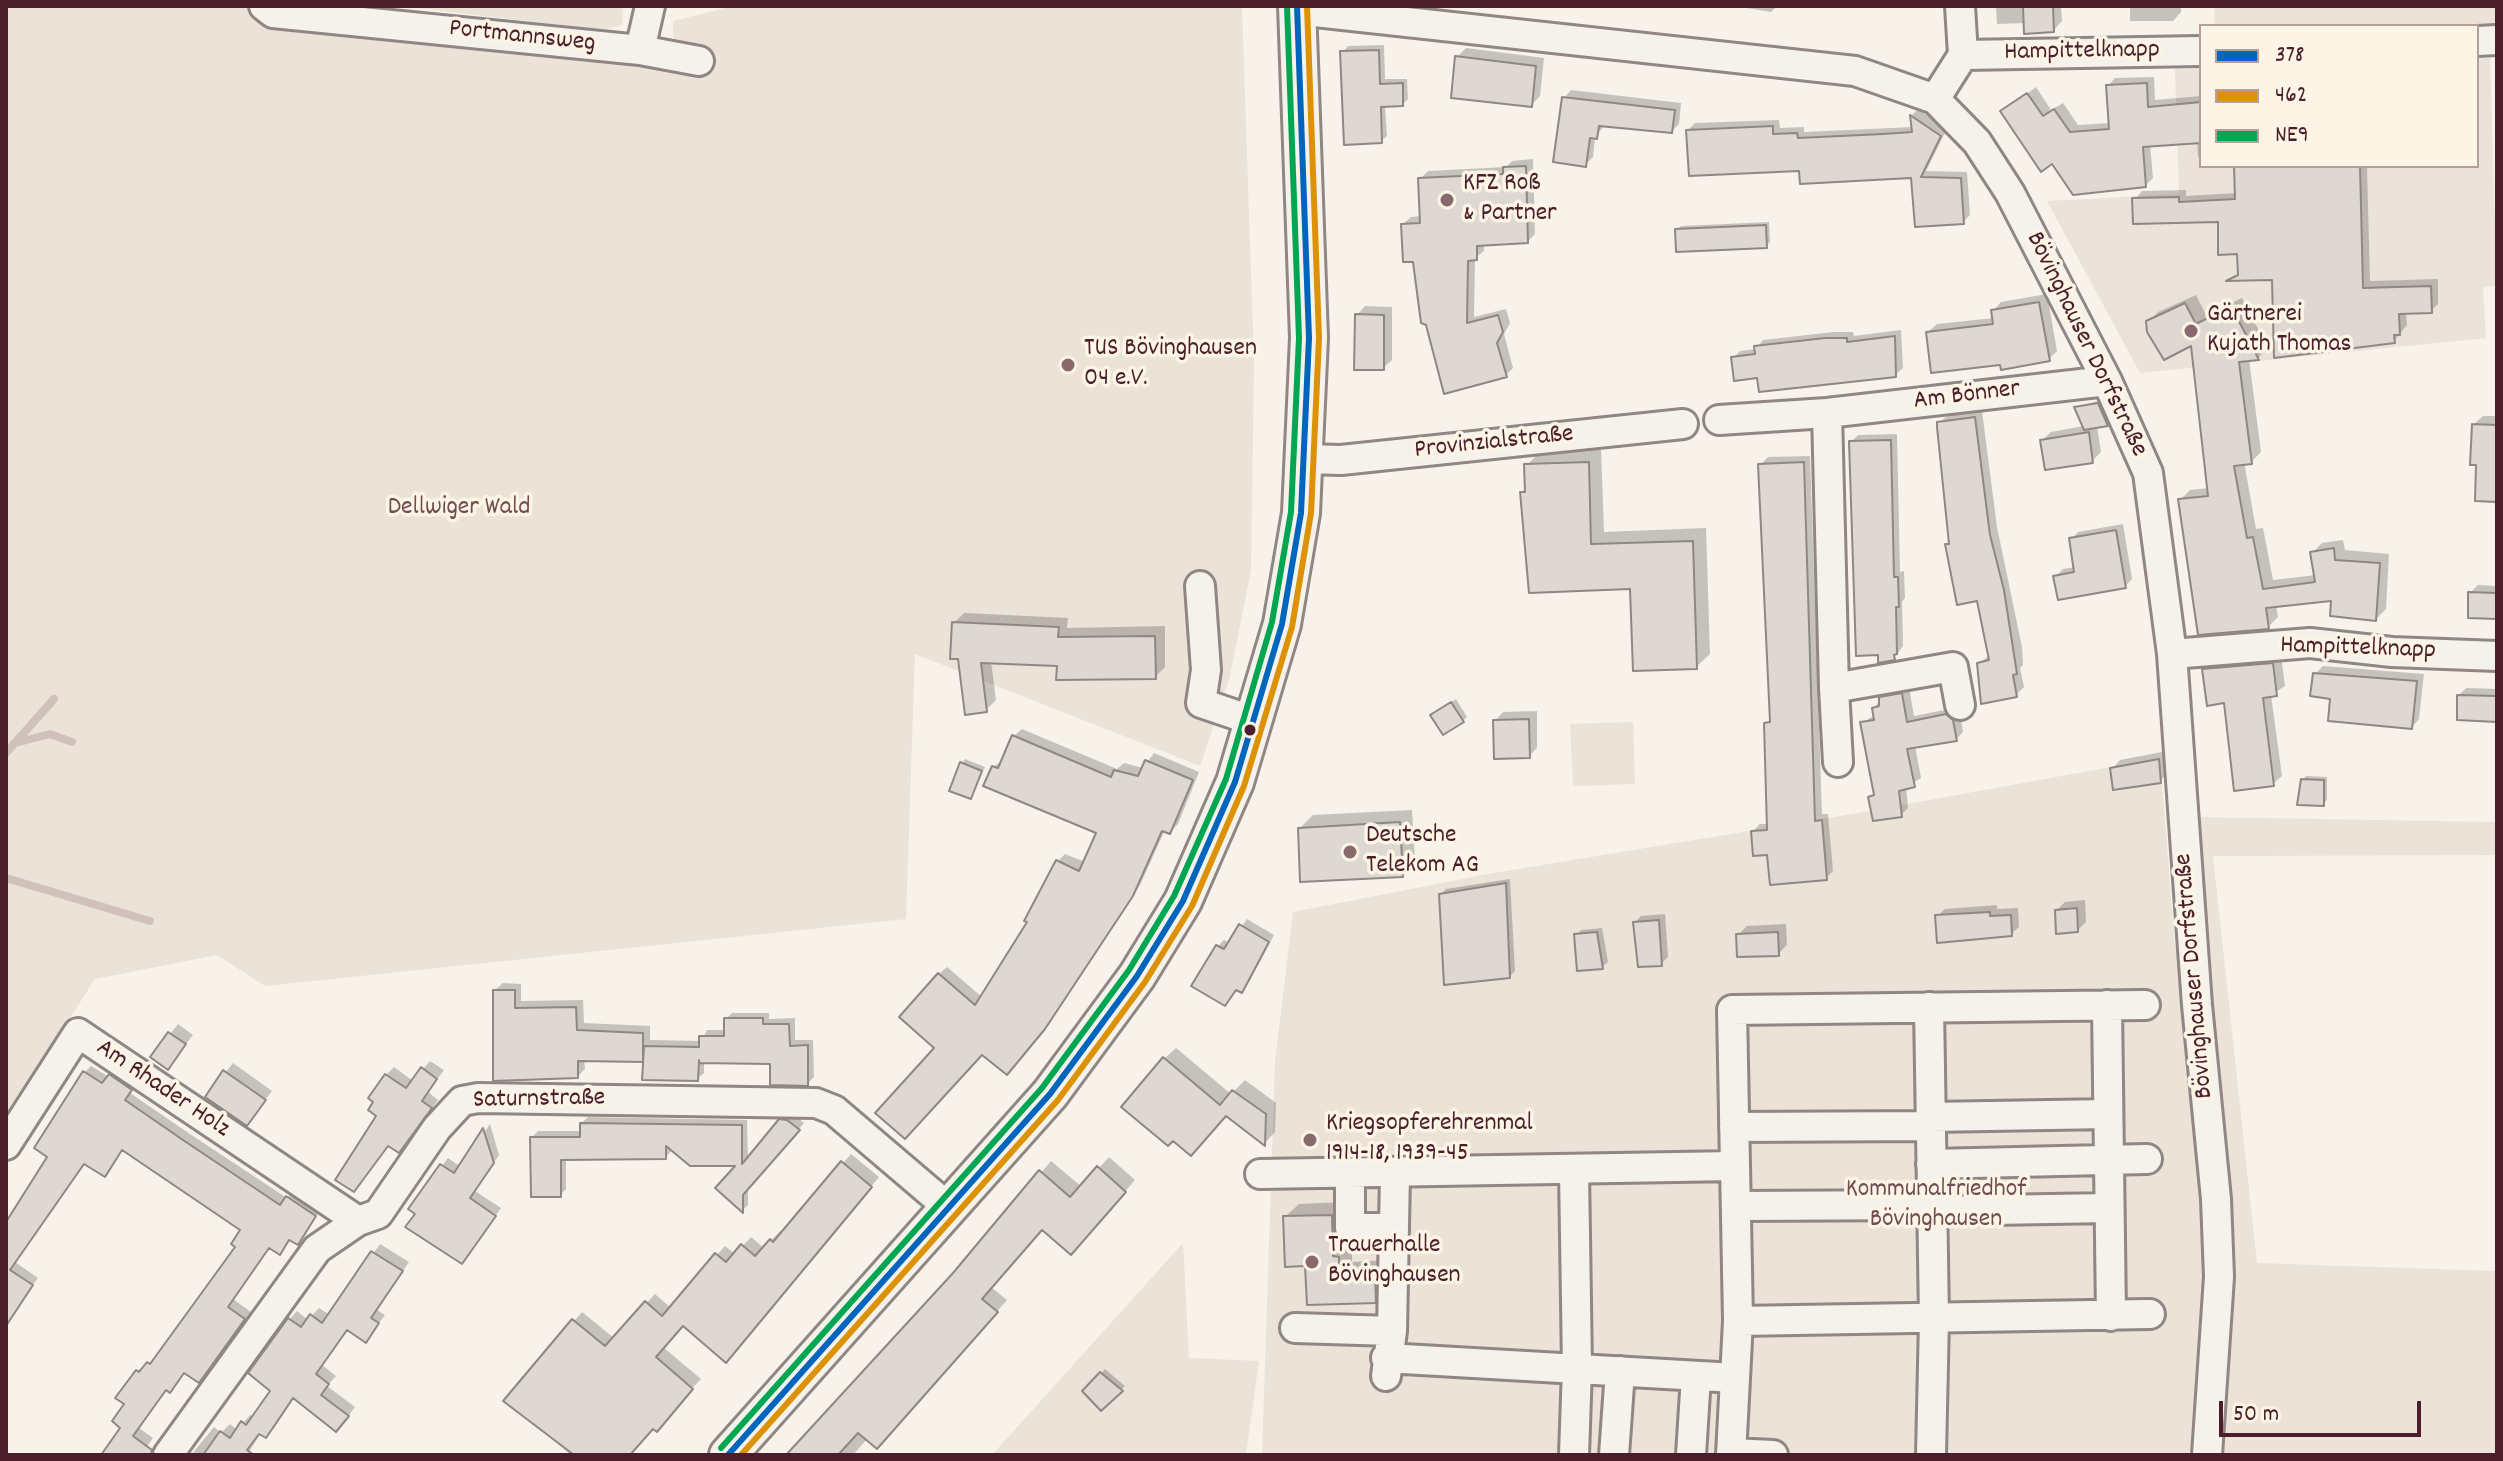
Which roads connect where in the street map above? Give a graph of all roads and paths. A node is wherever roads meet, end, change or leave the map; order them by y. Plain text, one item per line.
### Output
1 (264, 6) edge
2 (650, 6) edge
3 (1960, 6) edge
4 (1297, 8) edge
5 (1378, 12) edge
6 (640, 50) junction
7 (2199, 51) edge
8 (1963, 55) junction
9 (699, 61) dead end
10 (1935, 99) junction
11 (2107, 381) junction
12 (1827, 413) junction
13 (1719, 420) dead end
14 (1683, 424) dead end
15 (1305, 459) junction
16 (1200, 586) dead end
17 (2172, 654) junction
18 (2497, 656) edge
19 (1834, 688) junction
20 (1960, 705) dead end
21 (1254, 721) junction
22 (1838, 762) dead end
23 (2107, 1005) junction
24 (2145, 1005) dead end
25 (1929, 1007) junction
26 (2108, 1114) junction
27 (1930, 1122) junction
28 (1734, 1127) junction
29 (6, 1145) edge
30 (2147, 1159) dead end
31 (2109, 1160) junction
32 (1931, 1164) junction
33 (1735, 1166) junction
34 (1574, 1170) junction
35 (1260, 1174) dead end
36 (1350, 1174) junction
37 (1395, 1174) junction
38 (1736, 1206) junction
39 (949, 1208) junction
40 (1932, 1208) junction
41 (2109, 1208) junction
42 (358, 1221) junction
43 (1393, 1228) junction
44 (2150, 1314) dead end
45 (2111, 1316) junction
46 (1934, 1319) junction
47 (1738, 1321) junction
48 (1295, 1328) dead end
49 (1388, 1355) junction
50 (1577, 1368) junction
51 (1620, 1371) junction
52 (1696, 1376) junction
53 (1735, 1378) junction
54 (1731, 1454) edge
55 (168, 1455) edge
56 (728, 1455) edge
57 (1574, 1455) edge
58 (1614, 1455) edge
59 (1691, 1455) edge
60 (1773, 1455) edge
61 (1931, 1455) edge
62 (2207, 1455) edge

1 - 6 street, Portmannsweg
2 - 6 street
3 - 8 street
4 - 5 street, Bövinghauser Dorfstraße
4 - 15 main road
5 - 10 street, Bövinghauser Dorfstraße
6 - 9 street, Portmannsweg
7 - 8 street, Hampittelknapp
8 - 10 street
10 - 11 street, Bövinghauser Dorfstraße
11 - 12 street, Am Bönner
11 - 17 street, Bövinghauser Dorfstraße
12 - 13 street, Am Bönner
12 - 19 street
14 - 15 street, Provinzialstraße
15 - 21 main road
16 - 21 street
17 - 18 street, Hampittelknapp
17 - 62 street, Bövinghauser Dorfstraße
19 - 20 street
19 - 22 street
21 - 39 main road
23 - 24 street
23 - 25 street
23 - 26 street
25 - 27 street
25 - 28 street
26 - 27 street
26 - 31 street
27 - 28 street
27 - 32 street
28 - 33 street
29 - 42 street, Am Rhader Holz
30 - 31 street
31 - 32 street
31 - 41 street
32 - 40 street
33 - 34 street
33 - 38 street
34 - 37 street
34 - 50 street
35 - 36 street
36 - 37 street
36 - 43 street
37 - 43 street
38 - 40 street
38 - 47 street
39 - 42 street, Saturnstraße
39 - 56 main road
40 - 41 street
40 - 46 street
41 - 45 street
42 - 55 street, Saturnstraße
43 - 49 street
44 - 45 street
45 - 46 street
46 - 47 street
46 - 61 street
47 - 53 street
48 - 49 street
49 - 50 street
50 - 51 street
50 - 57 street
51 - 52 street
51 - 58 street
52 - 53 street
52 - 59 street
53 - 54 street
54 - 60 street

